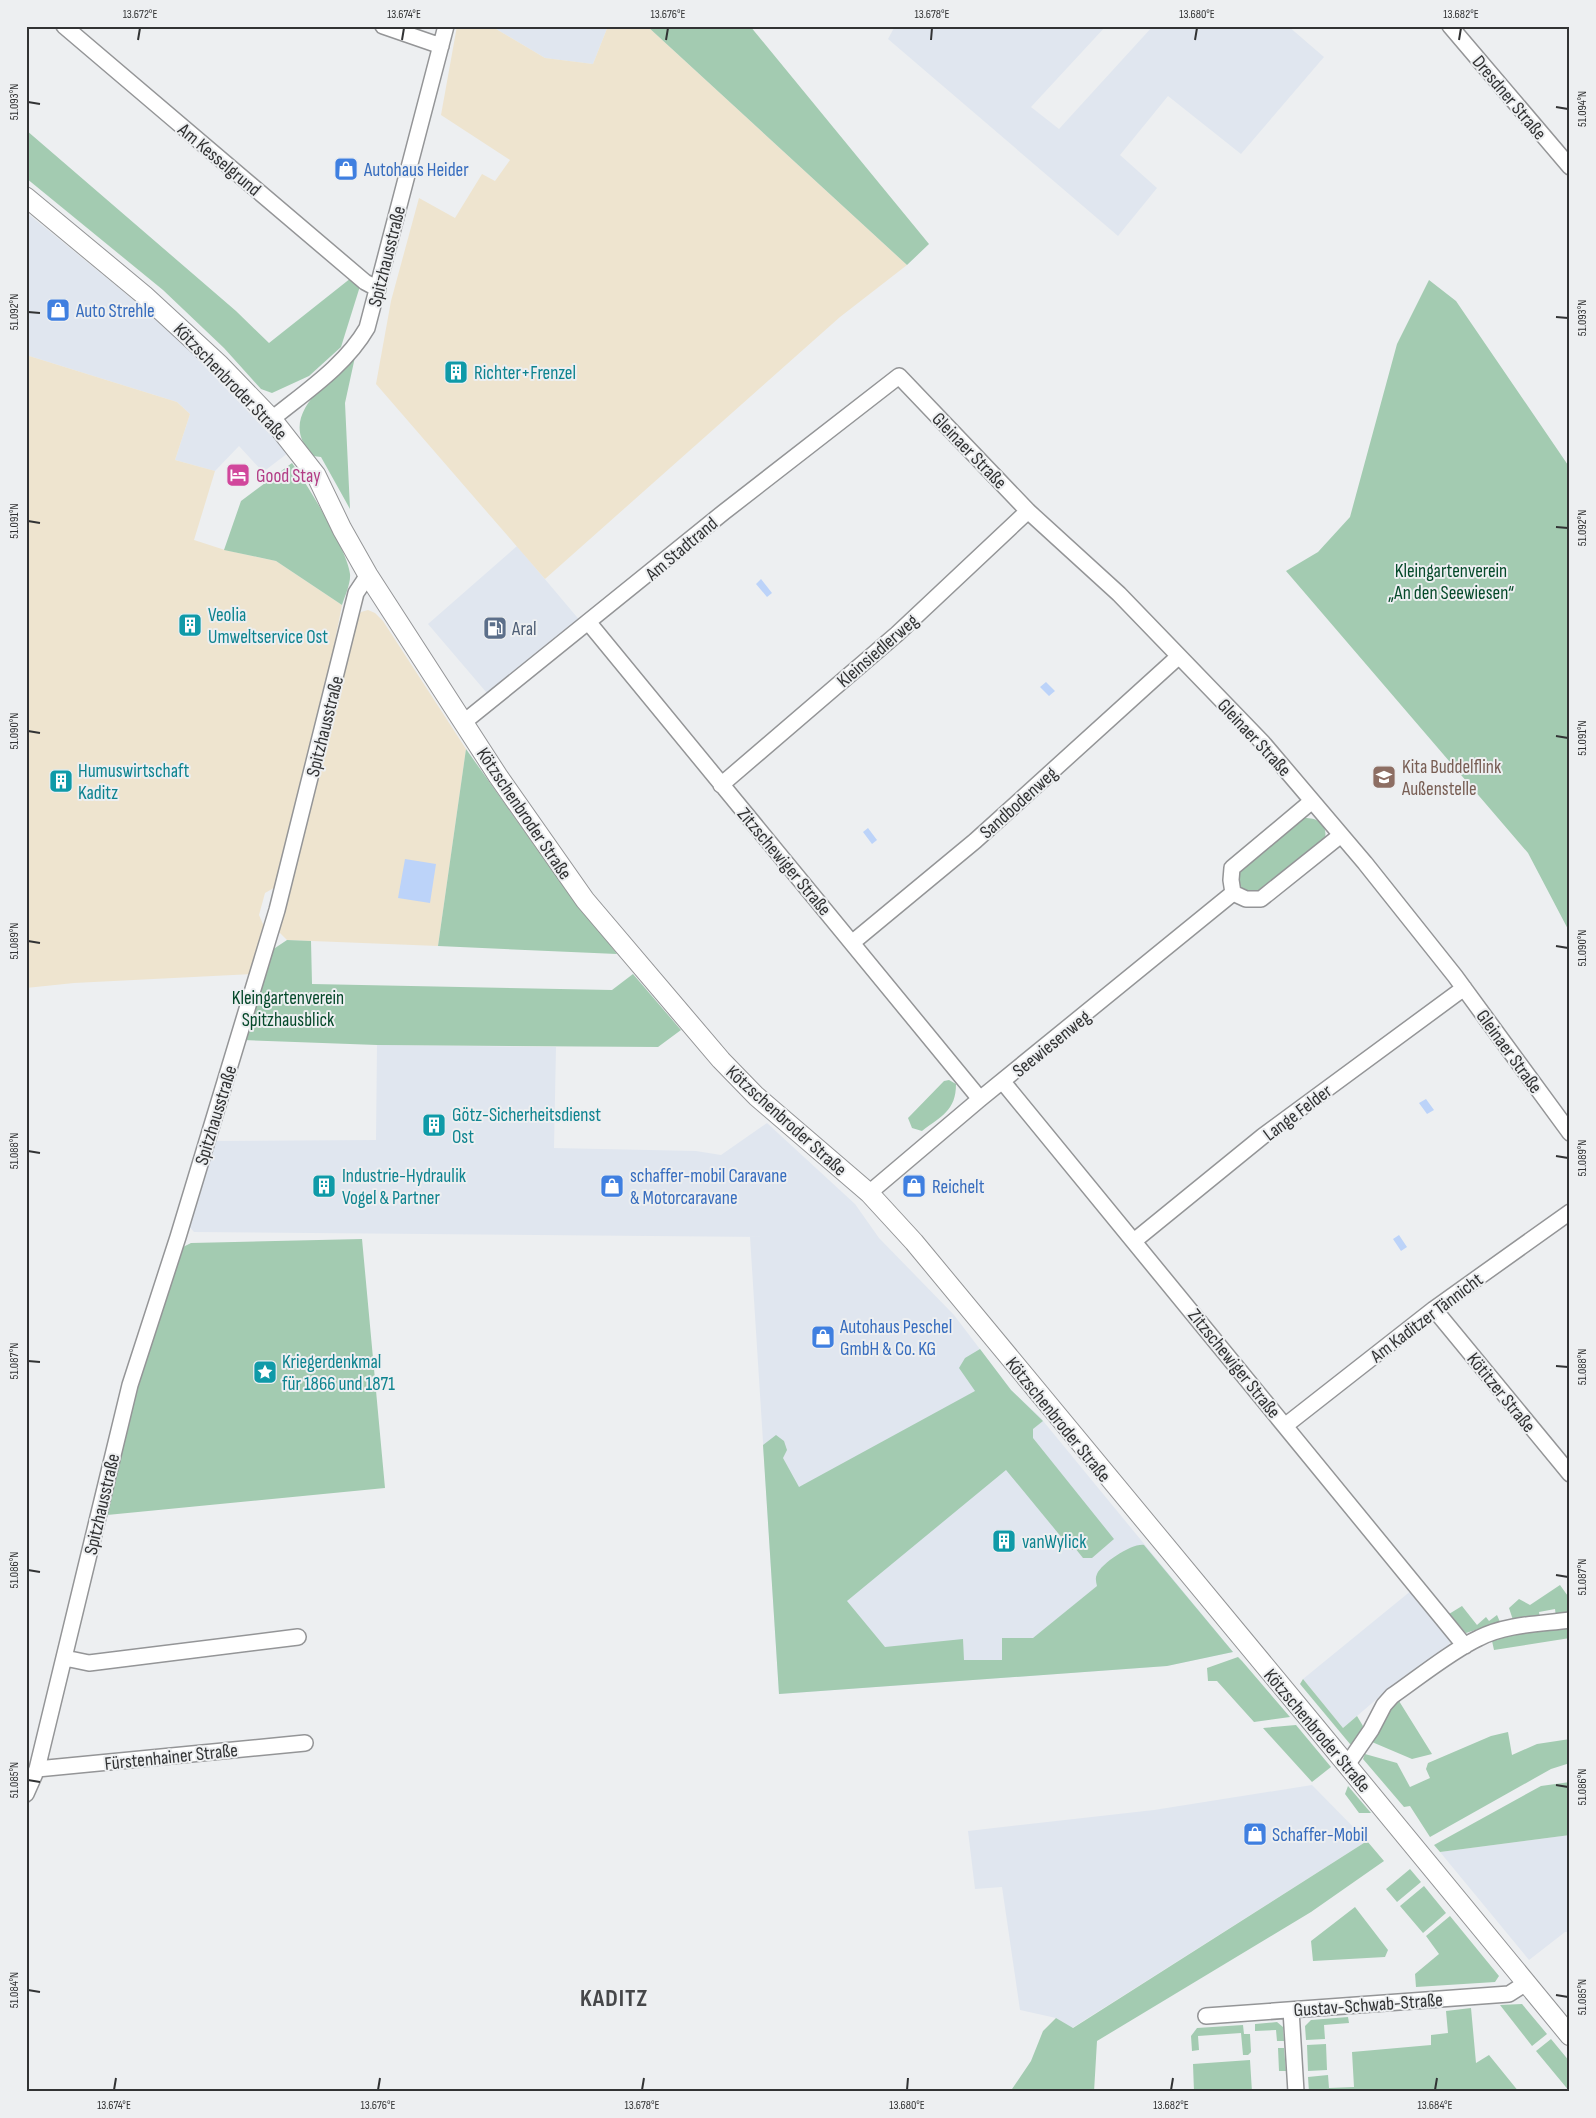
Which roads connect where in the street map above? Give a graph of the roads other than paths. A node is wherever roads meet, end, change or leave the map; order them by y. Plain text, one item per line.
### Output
1 (64, 26) edge
2 (383, 26) edge
3 (446, 26) edge
4 (1450, 26) edge
5 (441, 46) junction
6 (1570, 167) edge
7 (26, 197) edge
8 (378, 289) junction
9 (899, 376) joint
10 (272, 420) junction
11 (1028, 511) junction
12 (368, 575) junction
13 (589, 623) junction
14 (1178, 656) junction
15 (464, 722) junction
16 (721, 785) junction
17 (1312, 801) junction
18 (1341, 835) junction
19 (1233, 893) junction
20 (853, 942) junction
21 (1464, 988) junction
22 (1003, 1082) junction
23 (980, 1099) junction
24 (1570, 1133) edge
25 (869, 1193) junction
26 (1570, 1212) edge
27 (1134, 1241) junction
28 (1434, 1309) junction
29 (1286, 1425) junction
30 (1570, 1474) edge
31 (1570, 1620) edge
32 (298, 1637) dead end
33 (1465, 1646) junction
34 (65, 1658) junction
35 (305, 1743) dead end
36 (1346, 1765) junction
37 (37, 1769) junction
38 (26, 1794) edge
39 (1526, 1983) junction
40 (1291, 2010) junction
41 (1206, 2016) dead end
42 (1570, 2036) edge
43 (1296, 2092) edge

1 - 8 street, Am Kesselgrund
2 - 5 street
3 - 5 street, Spitzhausstraße
4 - 6 street, Dresdner Straße
5 - 8 street, Spitzhausstraße
7 - 10 street, Kötzschenbroder Straße
8 - 10 street, Spitzhausstraße
9 - 11 street, Gleinaer Straße
9 - 13 street, Am Stadtrand
10 - 12 street, Kötzschenbroder Straße
11 - 14 street, Gleinaer Straße
11 - 16 street, Kleinsiedlerweg
12 - 15 street, Kötzschenbroder Straße
12 - 34 street, Spitzhausstraße
13 - 15 street, Am Stadtrand
13 - 16 street, Zitzschewiger Straße
14 - 17 street, Gleinaer Straße
14 - 20 street, Sandbodenweg
15 - 25 street, Kötzschenbroder Straße
16 - 20 street, Zitzschewiger Straße
17 - 18 street, Gleinaer Straße
17 - 19 street
18 - 19 street
18 - 21 street, Gleinaer Straße
19 - 22 street, Seewiesenweg
20 - 23 street, Zitzschewiger Straße
21 - 24 street, Gleinaer Straße
21 - 27 street, Lange Felder
22 - 23 street, Seewiesenweg
22 - 27 street, Zitzschewiger Straße
23 - 25 street, Seewiesenweg
25 - 36 street, Kötzschenbroder Straße
26 - 28 street, Am Kaditzer Tännicht
27 - 29 street, Zitzschewiger Straße
28 - 29 street, Am Kaditzer Tännicht
28 - 30 street, Kötitzer Straße
29 - 33 street, Zitzschewiger Straße
31 - 33 street
32 - 34 street
33 - 36 street
34 - 37 street, Spitzhausstraße
35 - 37 street, Fürstenhainer Straße
36 - 39 street, Kötzschenbroder Straße
37 - 38 street, Spitzhausstraße
39 - 40 street, Gustav-Schwab-Straße
39 - 42 street, Kötzschenbroder Straße
40 - 41 street, Gustav-Schwab-Straße
40 - 43 street

